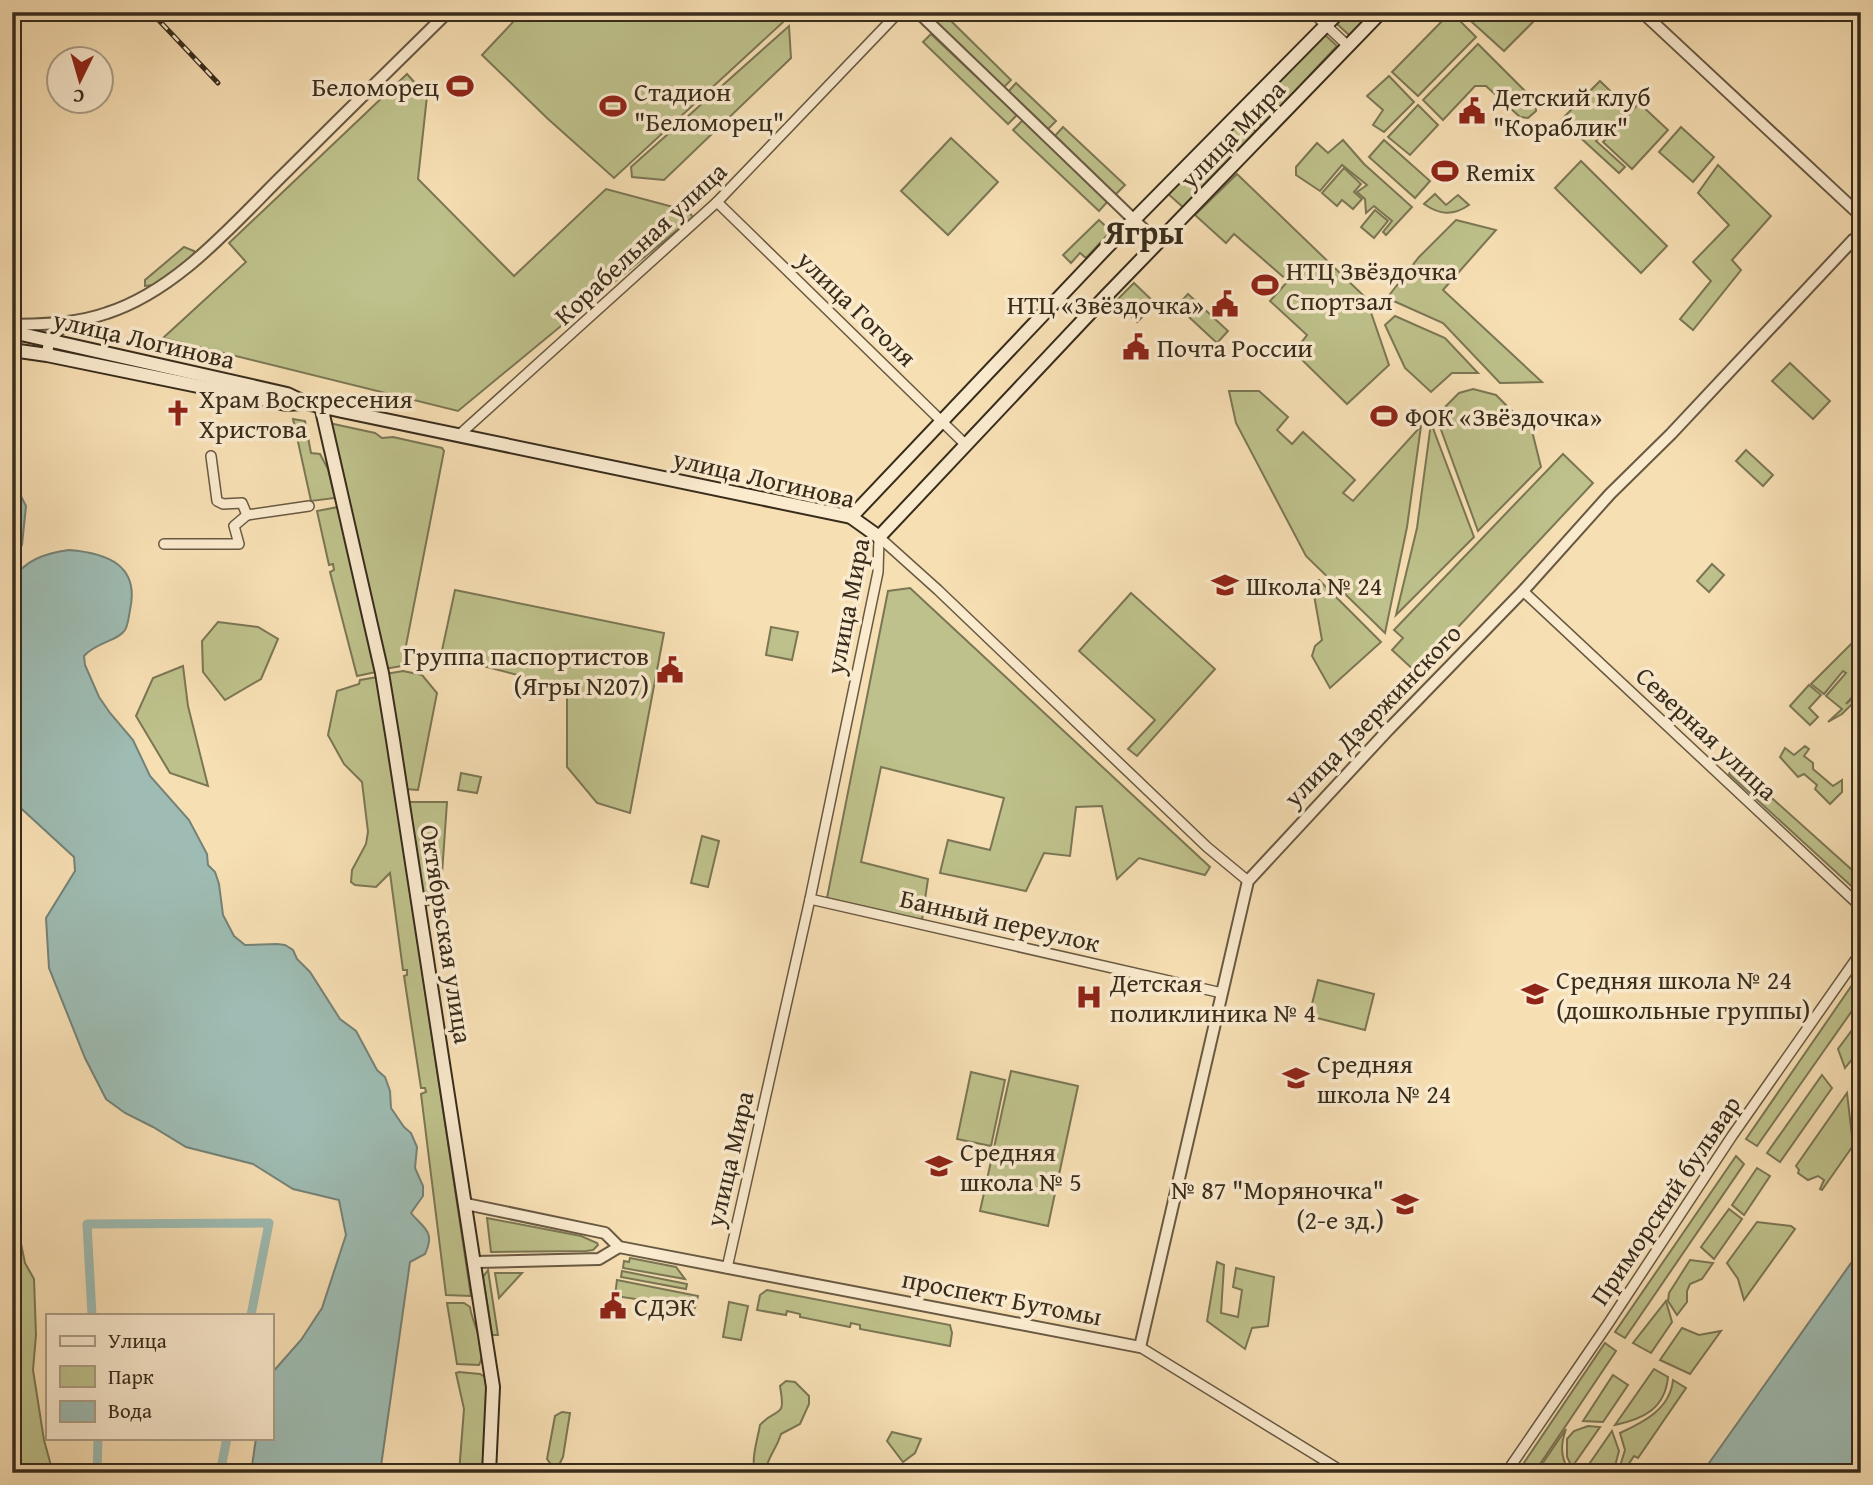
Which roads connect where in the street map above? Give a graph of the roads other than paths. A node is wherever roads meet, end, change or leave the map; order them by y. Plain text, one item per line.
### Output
1 (448, 12) edge
2 (899, 12) edge
3 (918, 12) edge
4 (1312, 12) edge
5 (1339, 12) edge
6 (1381, 12) edge
7 (1642, 12) edge
8 (1327, 25) junction
9 (1348, 46) junction
10 (718, 202) junction
11 (1861, 216) edge
12 (1135, 221) junction
13 (1861, 235) edge
14 (1158, 243) junction
15 (66, 323) junction
16 (12, 325) edge
17 (12, 332) edge
18 (49, 340) junction
19 (12, 350) edge
20 (47, 355) junction
21 (306, 403) junction
22 (321, 406) junction
23 (942, 420) junction
24 (459, 435) junction
25 (966, 445) junction
26 (211, 456) dead end
27 (309, 506) dead end
28 (247, 515) junction
29 (851, 517) junction
30 (879, 537) junction
31 (164, 544) dead end
32 (1523, 591) junction
33 (1248, 881) junction
34 (810, 899) junction
35 (1861, 907) edge
36 (1861, 953) edge
37 (1222, 993) junction
38 (466, 1204) junction
39 (619, 1247) junction
40 (476, 1262) junction
41 (727, 1268) junction
42 (1140, 1347) junction
43 (12, 1445) edge
44 (14, 1473) edge
45 (489, 1473) edge
46 (1345, 1473) edge
47 (1506, 1473) edge

1 - 15 street
2 - 10 street, Корабельная улица
3 - 12 street
4 - 8 street
5 - 8 main road, улица Мира
6 - 9 main road, улица Мира
7 - 11 street
8 - 9 street
8 - 12 main road, улица Мира
9 - 14 main road, улица Мира
10 - 23 street, улица Гоголя
10 - 24 street, Корабельная улица
12 - 14 street
12 - 23 main road, улица Мира
13 - 32 street, улица Дзержинского
14 - 25 main road, улица Мира
15 - 16 street
15 - 18 street
17 - 18 main road, улица Логинова
18 - 20 street
18 - 21 main road, улица Логинова
19 - 20 main road, улица Логинова
20 - 21 main road, улица Логинова
21 - 22 main road, улица Логинова
22 - 24 main road, улица Логинова
22 - 38 main road, Октябрьская улица
23 - 25 street, улица Гоголя
23 - 29 main road, улица Мира
24 - 29 main road, улица Логинова
25 - 30 main road, улица Мира
26 - 28 street
27 - 28 street
28 - 31 street
29 - 30 main road, улица Логинова
30 - 33 street, улица Логинова
30 - 34 street, улица Мира
32 - 33 street, улица Дзержинского
32 - 35 street, Северная улица
33 - 37 street, улица Дзержинского
34 - 37 street, Банный переулок
34 - 41 street, улица Мира
36 - 47 street, Приморский бульвар
37 - 42 street, улица Дзержинского
38 - 39 street, проспект Бутомы
38 - 40 main road, Октябрьская улица
39 - 40 street
39 - 41 street, проспект Бутомы
40 - 45 main road, Октябрьская улица
41 - 42 street, проспект Бутомы
42 - 46 street, проспект Бутомы
43 - 44 street

